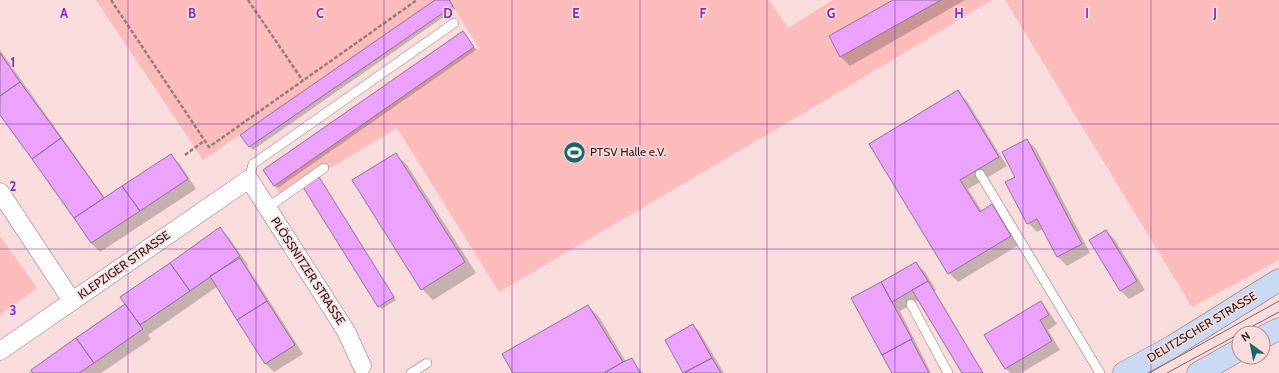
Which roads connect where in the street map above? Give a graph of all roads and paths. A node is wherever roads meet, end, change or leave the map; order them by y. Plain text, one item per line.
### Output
1 (111, 0) edge
2 (248, 0) edge
3 (417, 0) edge
4 (412, 1) edge
5 (454, 23) dead end
6 (303, 81) junction
7 (204, 141) junction
8 (185, 155) dead end
9 (324, 168) dead end
10 (980, 174) dead end
11 (249, 179) junction
12 (0, 192) edge
13 (271, 206) junction
14 (1279, 280) edge
15 (72, 301) junction
16 (911, 304) dead end
17 (354, 331) dead end
18 (0, 351) edge
19 (1231, 354) edge
20 (427, 363) dead end
21 (362, 370) edge
22 (411, 373) edge
23 (948, 373) edge
24 (1100, 373) edge
25 (1124, 373) edge
26 (1198, 373) edge

1 - 7 path
2 - 6 path
3 - 4 path
4 - 6 path
5 - 11 lane
6 - 7 path
7 - 8 path
9 - 13 lane
10 - 24 lane
11 - 13 street, PLÖSSNITZER STRASSE
11 - 15 street, KLEPZIGER STRASSE
12 - 15 street
13 - 17 lane
13 - 21 street, PLÖSSNITZER STRASSE
14 - 25 main road, DELITZSCHER STRASSE
15 - 18 street, KLEPZIGER STRASSE
16 - 23 lane
19 - 26 main road
20 - 22 lane

